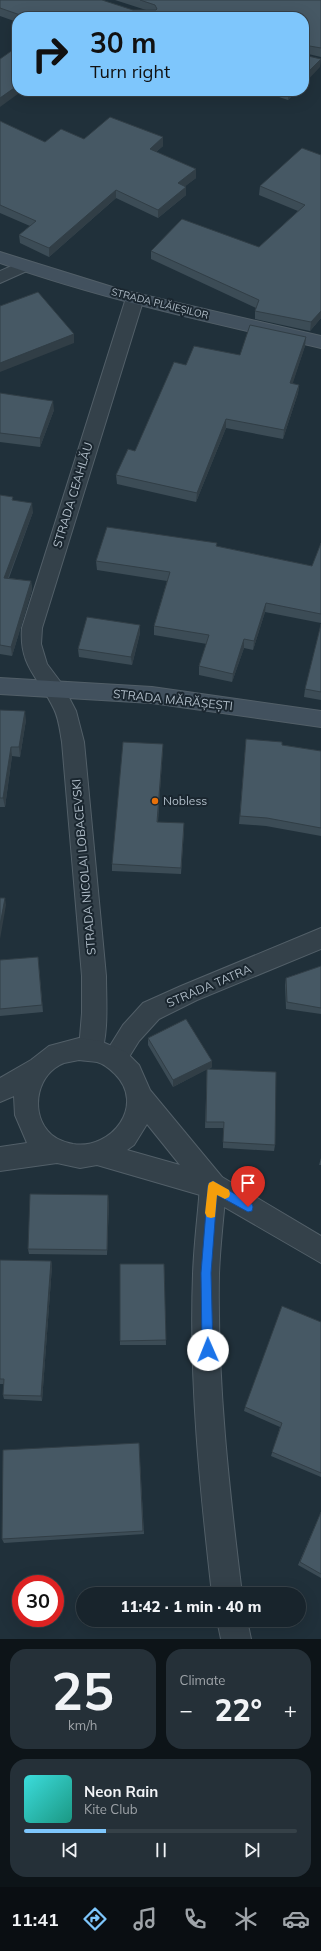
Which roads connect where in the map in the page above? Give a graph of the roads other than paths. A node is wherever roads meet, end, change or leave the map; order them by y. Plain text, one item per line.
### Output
1 (0, 257) edge
2 (24, 266) junction
3 (0, 278) edge
4 (135, 298) junction
5 (321, 342) edge
6 (0, 686) edge
7 (55, 690) junction
8 (321, 719) edge
9 (321, 938) edge
10 (91, 1049) junction
11 (115, 1057) junction
12 (41, 1066) junction
13 (0, 1090) edge
14 (140, 1096) junction
15 (56, 1151) junction
16 (99, 1154) junction
17 (0, 1159) edge
18 (213, 1186) junction
19 (321, 1250) edge
20 (226, 1587) edge
21 (233, 1627) edge
22 (236, 1639) edge

1 - 2 main road, STRADA PLĂIEȘILOR
2 - 3 street
2 - 4 main road, STRADA PLĂIEȘILOR
4 - 5 main road, STRADA PLĂIEȘILOR
4 - 7 street, STRADA CEAHLĂU
6 - 7 main road, STRADA MĂRĂȘEȘTI
7 - 8 main road, STRADA MĂRĂȘEȘTI
7 - 10 street, STRADA NICOLAI LOBACEVSKI
9 - 11 street, STRADA TATRA
10 - 11 street
10 - 12 street
11 - 14 street
12 - 13 street
12 - 15 street
14 - 16 street
14 - 18 street
15 - 16 street
15 - 17 street
16 - 18 street
18 - 19 street
18 - 20 street
21 - 22 street

